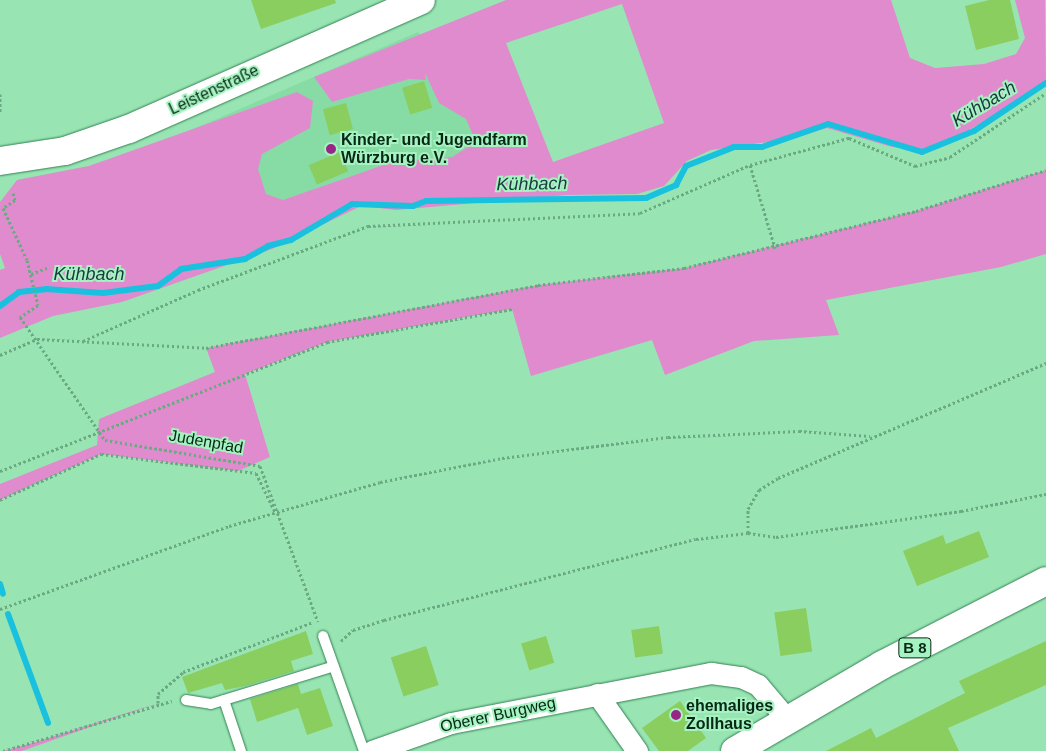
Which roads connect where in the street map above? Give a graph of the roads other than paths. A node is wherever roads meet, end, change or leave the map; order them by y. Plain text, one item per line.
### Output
1 (421, 0) edge
2 (0, 161) edge
3 (1046, 582) edge
4 (323, 636) dead end
5 (331, 667) junction
6 (597, 694) junction
7 (186, 700) dead end
8 (224, 700) junction
9 (786, 718) junction
10 (241, 751) edge
11 (364, 751) edge
12 (372, 751) edge
13 (637, 751) edge
14 (735, 751) edge

1 - 2 main road, Leistenstraße
3 - 9 main road, B 8
4 - 5 lane
5 - 8 lane
5 - 11 lane
6 - 9 street, Oberer Burgweg
6 - 12 street, Oberer Burgweg
6 - 13 street
7 - 8 lane
8 - 10 lane
9 - 14 main road, B 8

